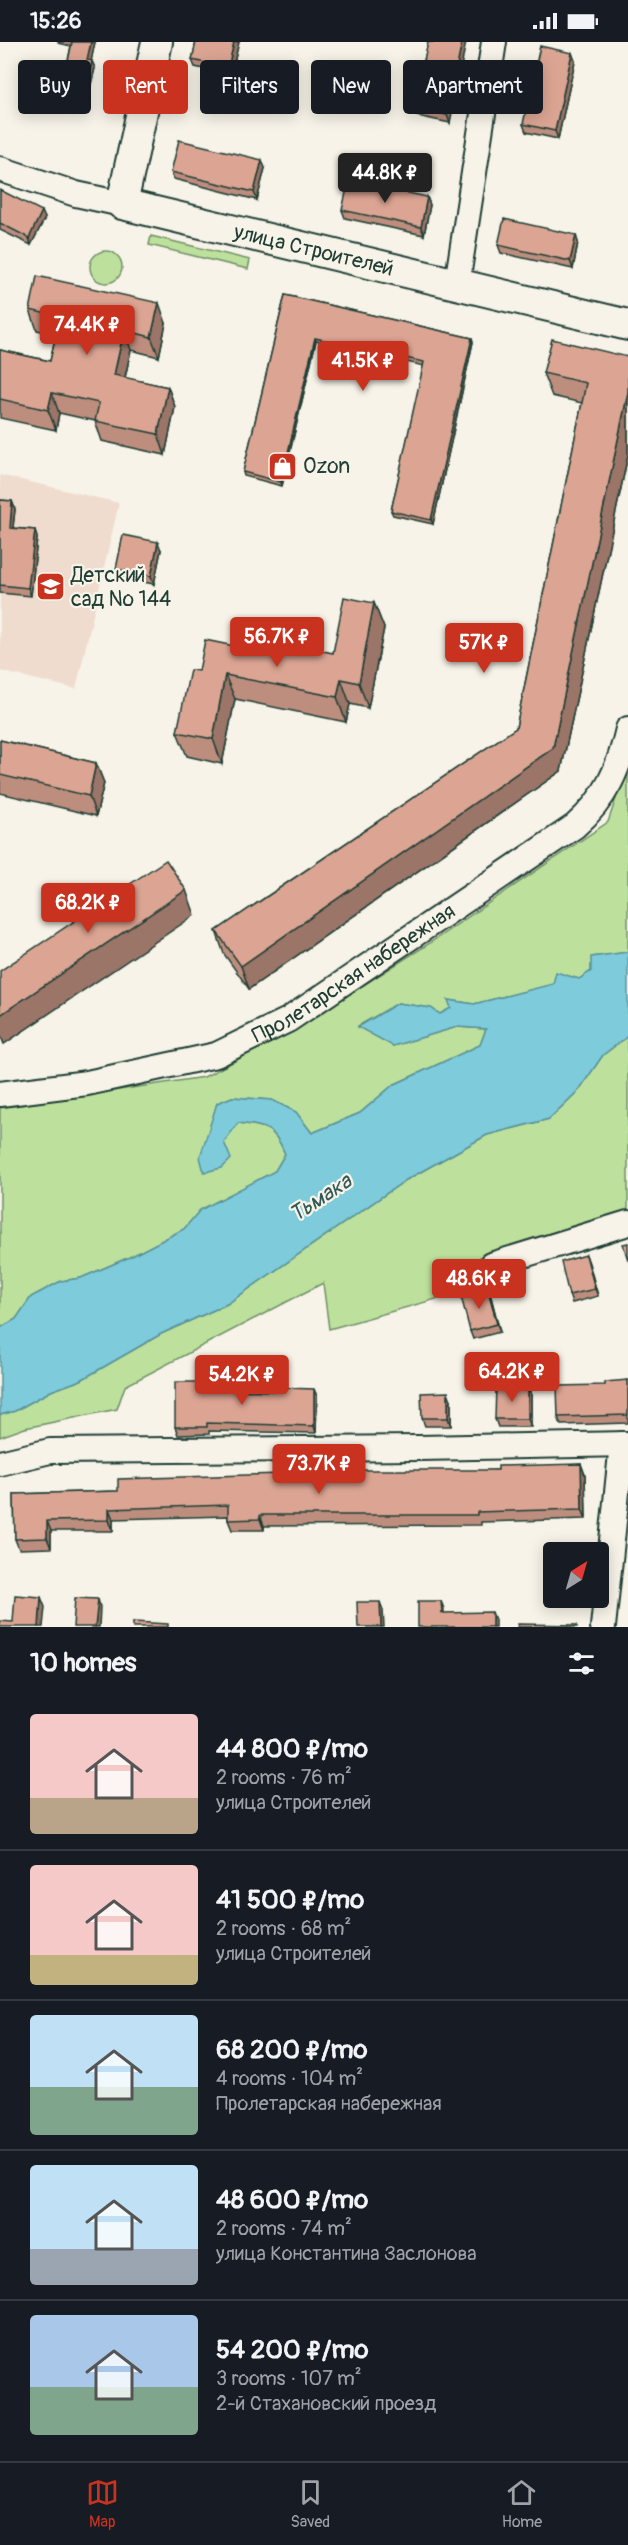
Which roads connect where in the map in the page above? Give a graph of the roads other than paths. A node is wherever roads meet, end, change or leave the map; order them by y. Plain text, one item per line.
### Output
1 (157, 42) edge
2 (494, 42) edge
3 (0, 169) edge
4 (123, 204) junction
5 (457, 284) junction
6 (628, 325) edge
7 (628, 729) edge
8 (0, 1094) edge
9 (628, 1223) edge
10 (491, 1265) dead end
11 (625, 1444) edge
12 (0, 1463) edge
13 (603, 1627) edge

1 - 4 main road
2 - 5 street
3 - 4 street, улица Строителей
4 - 5 main road, улица Строителей
5 - 6 main road, улица Строителей
7 - 8 street, Пролетарская набережная
9 - 10 street
11 - 12 street
11 - 13 street

